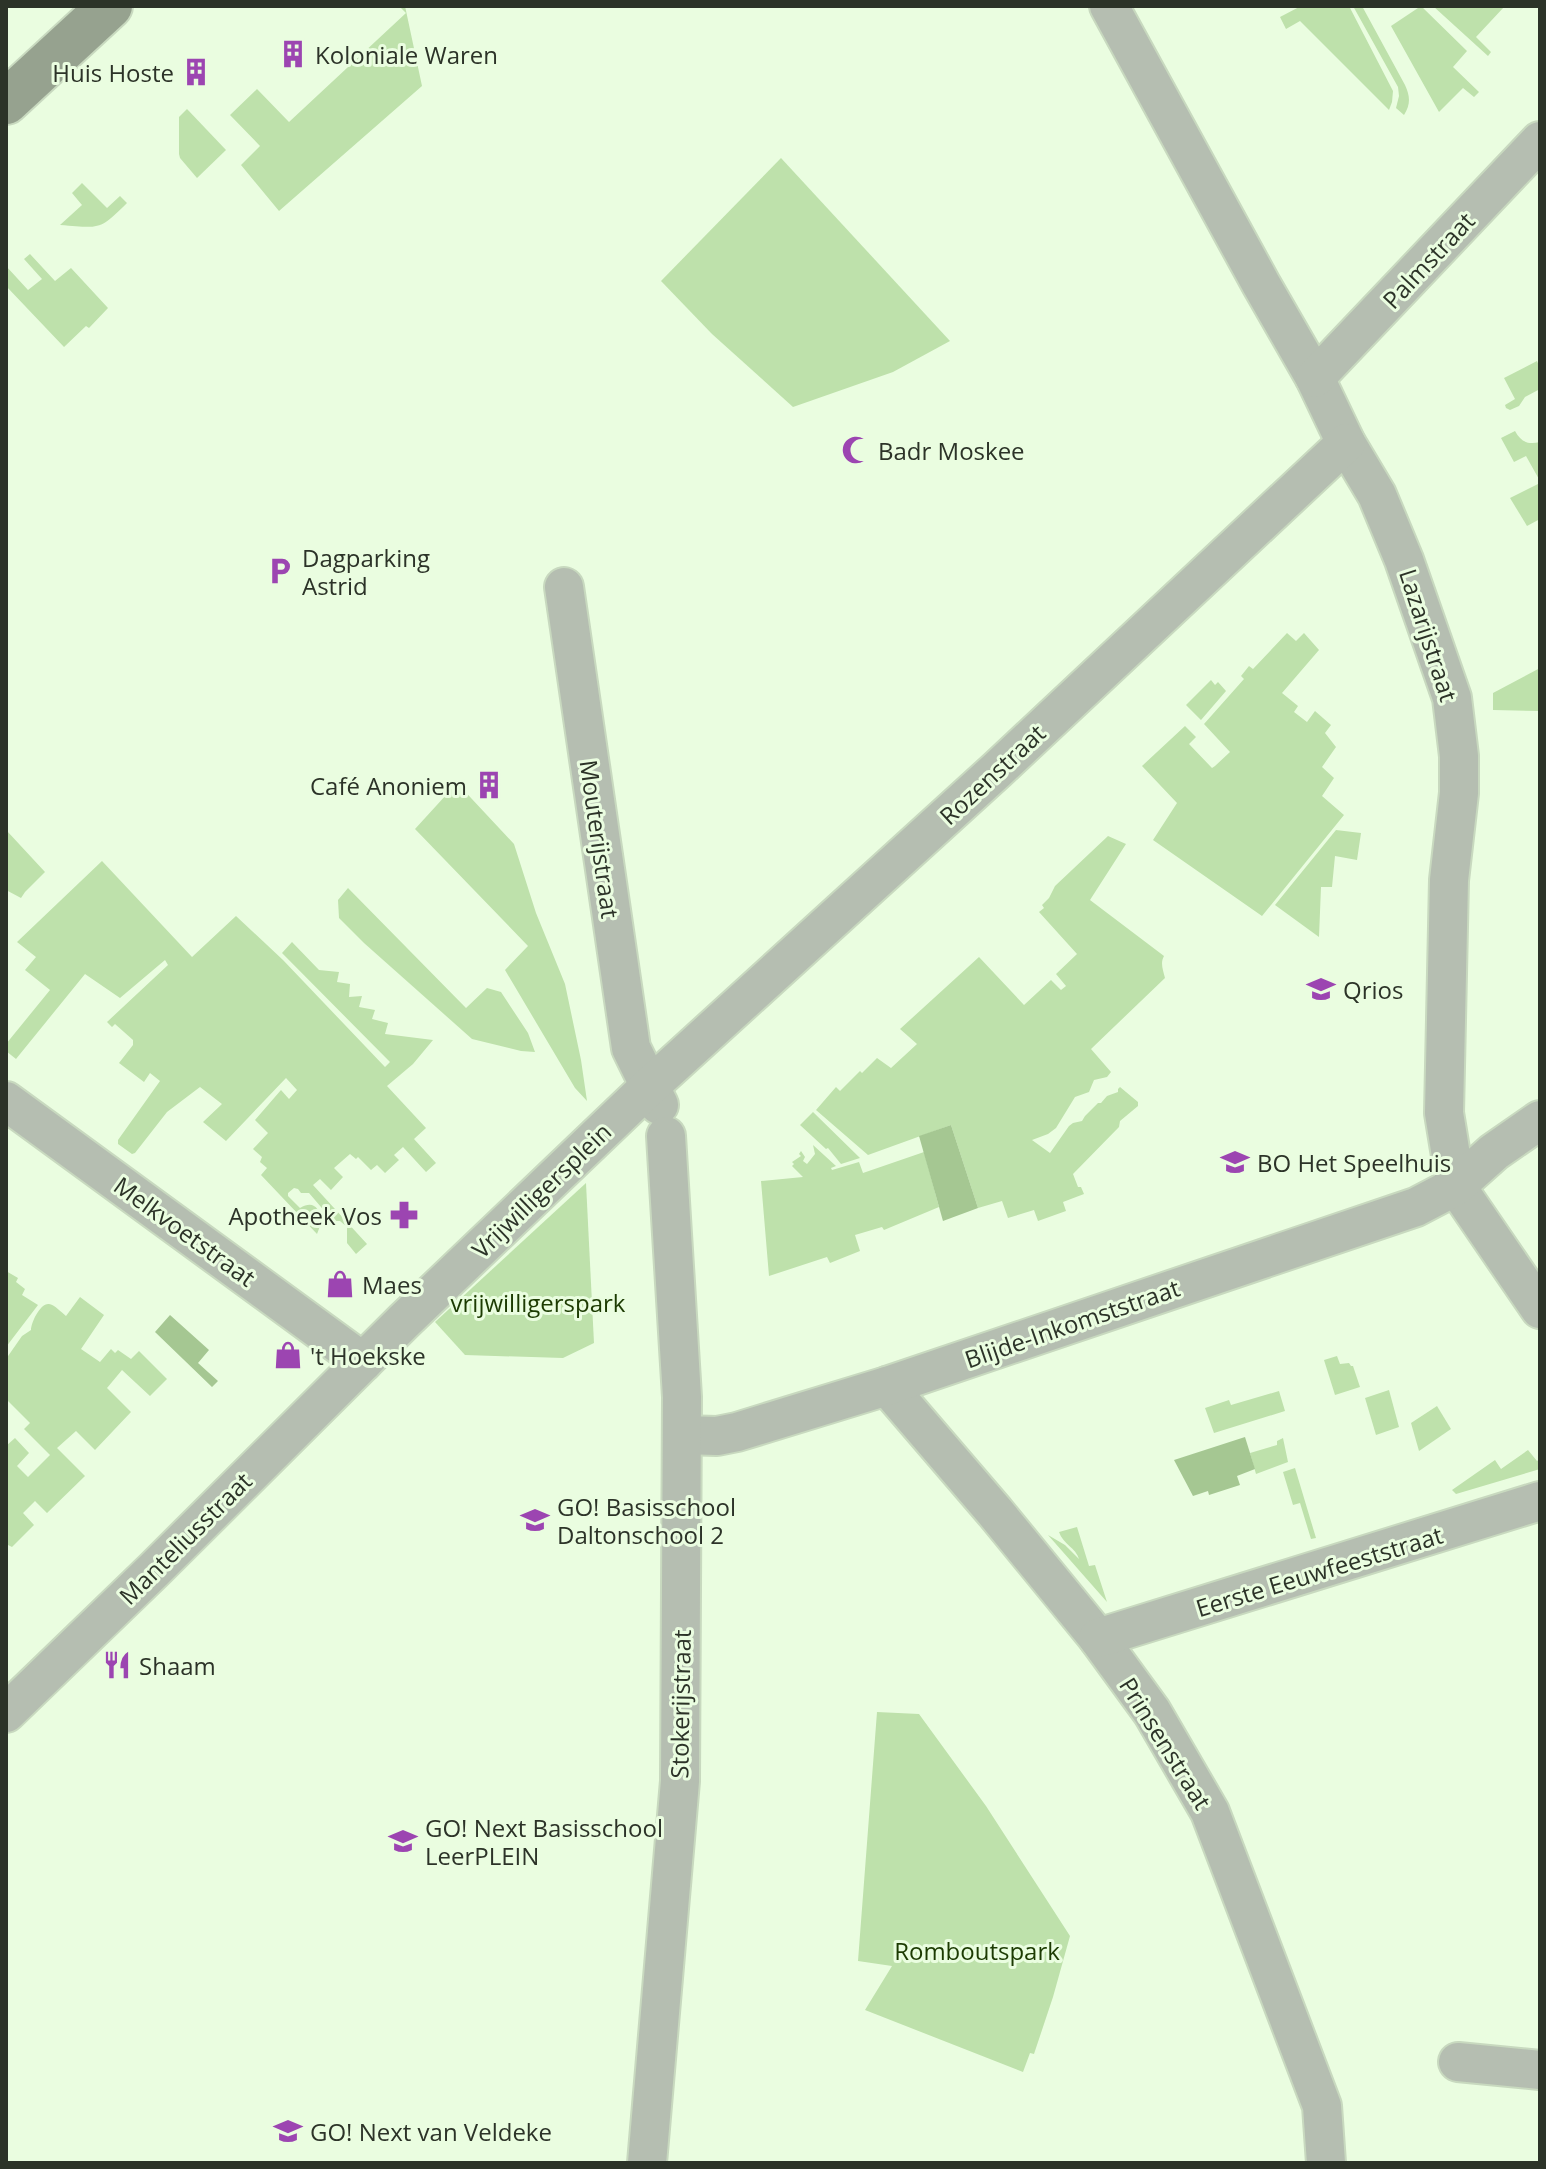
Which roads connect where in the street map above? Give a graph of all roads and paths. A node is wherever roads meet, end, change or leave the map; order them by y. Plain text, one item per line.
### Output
1 (110, 6) edge
2 (1109, 6) edge
3 (6, 102) edge
4 (1540, 141) edge
5 (1315, 378) junction
6 (1346, 443) junction
7 (564, 587) dead end
8 (6, 1101) edge
9 (658, 1109) junction
10 (1540, 1120) edge
11 (1456, 1186) junction
12 (1540, 1309) edge
13 (363, 1362) junction
14 (887, 1386) junction
15 (682, 1435) junction
16 (1540, 1501) edge
17 (1098, 1638) junction
18 (6, 1713) edge
19 (1458, 2062) dead end
20 (1540, 2070) edge
21 (647, 2163) edge
22 (1326, 2163) edge

1 - 3 main road
2 - 5 street, Lazarijstraat
4 - 5 street, Palmstraat
5 - 6 street, Lazarijstraat
6 - 9 street, Rozenstraat
6 - 11 street, Lazarijstraat
7 - 9 street, Mouterijstraat
8 - 13 street, Melkvoetstraat
9 - 13 street, Vrijwilligersplein
9 - 15 street, Stokerijstraat
10 - 11 street, Blijde-Inkomststraat
11 - 12 street, Lazarijstraat
11 - 14 street, Blijde-Inkomststraat
13 - 18 street, Manteliusstraat
14 - 15 street, Blijde-Inkomststraat
14 - 17 street, Prinsenstraat
15 - 21 street, Stokerijstraat
16 - 17 street, Eerste Eeuwfeeststraat
17 - 22 street, Prinsenstraat
19 - 20 street

